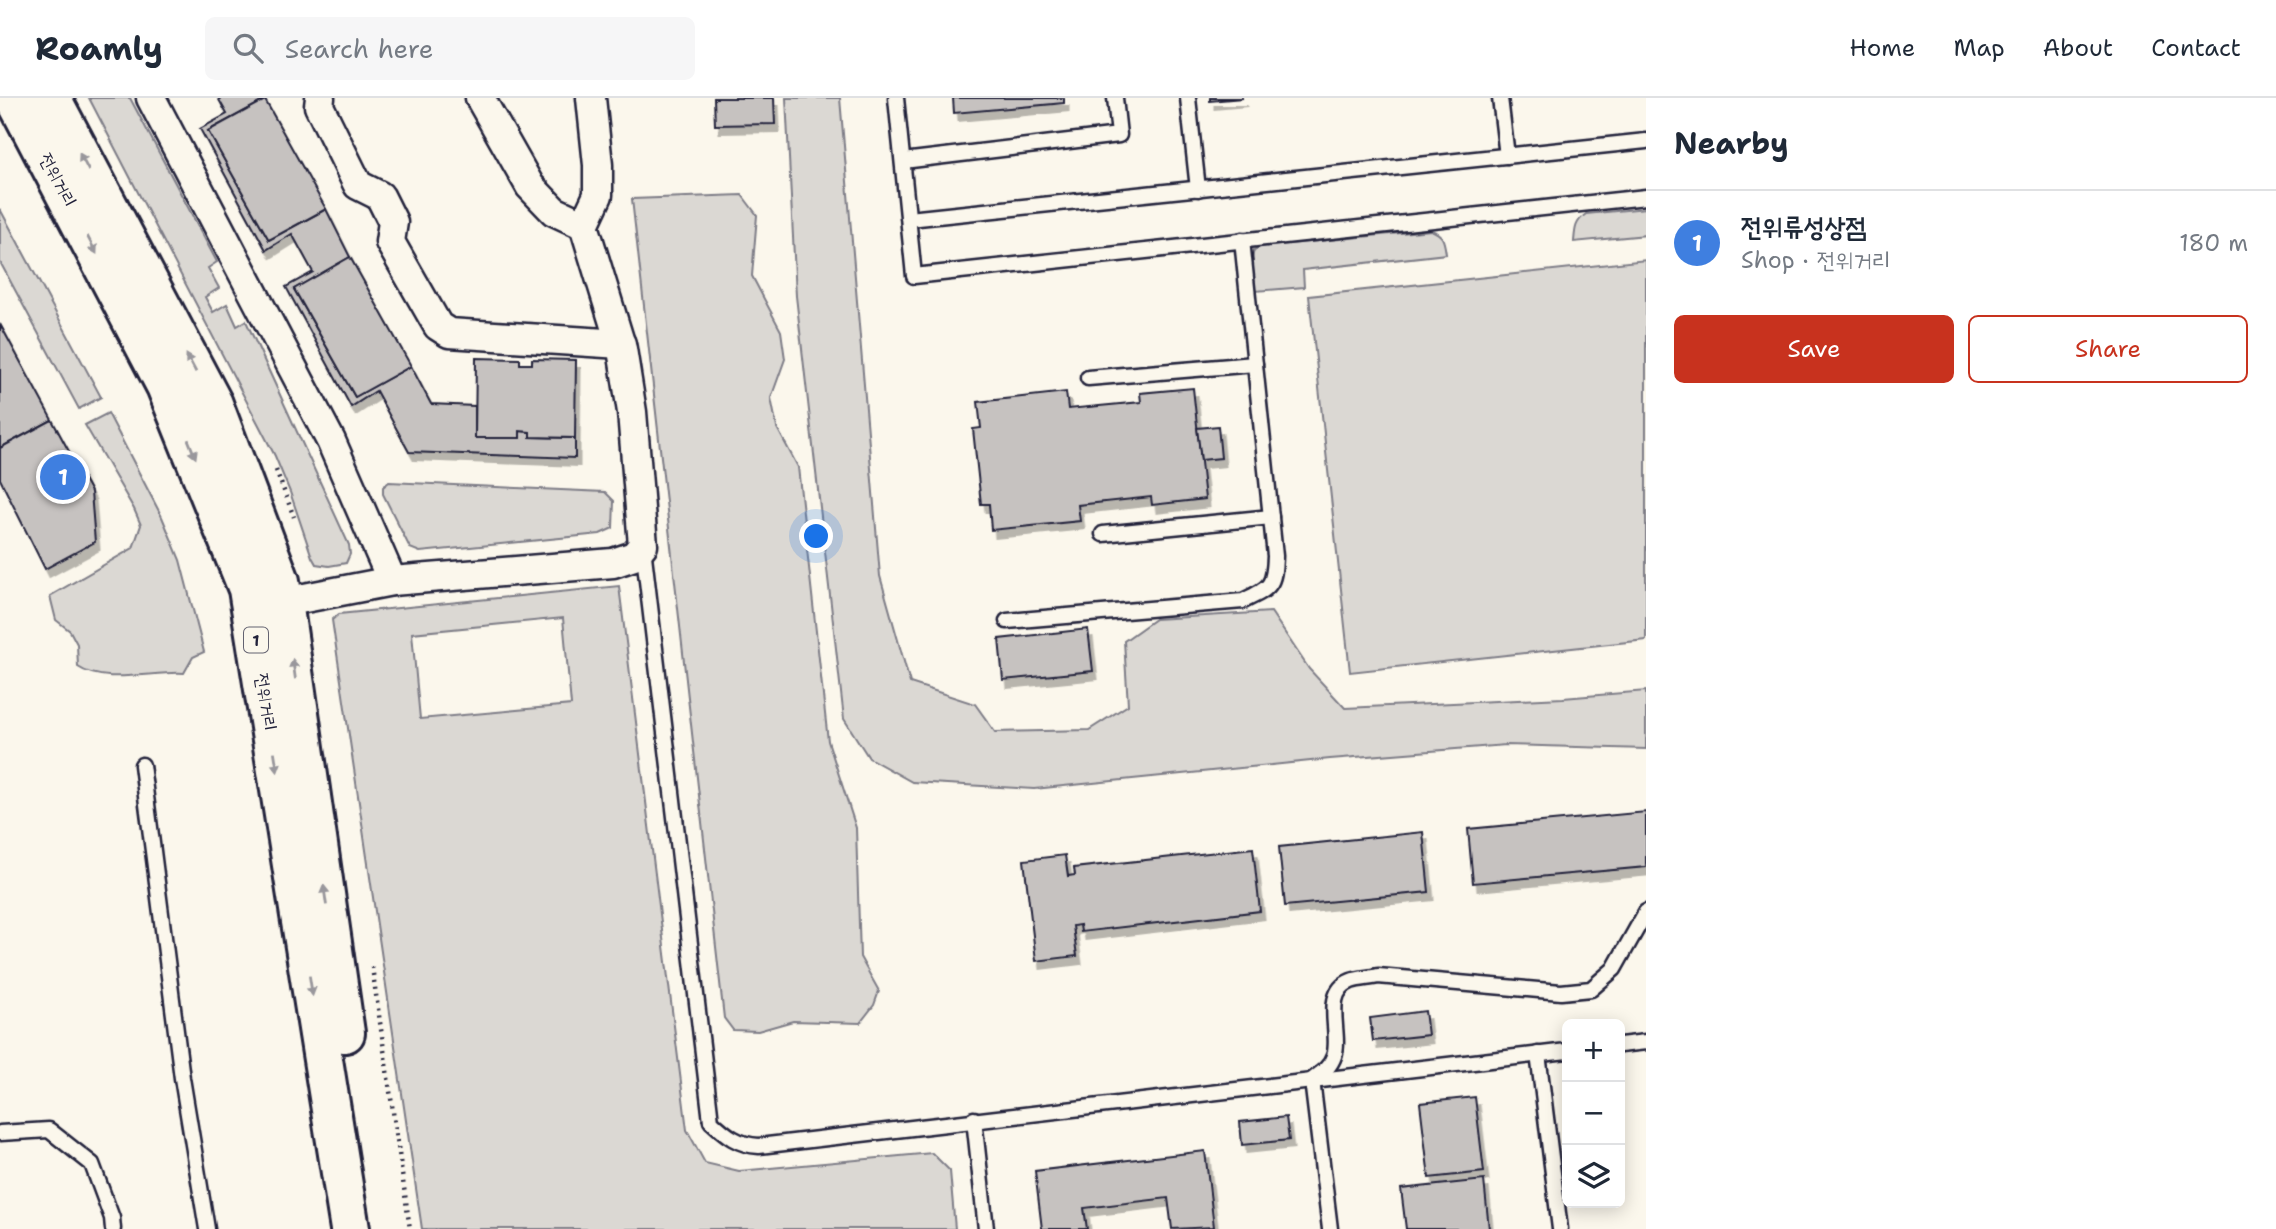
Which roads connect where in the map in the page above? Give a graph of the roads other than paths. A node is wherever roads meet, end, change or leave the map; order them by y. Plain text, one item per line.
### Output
1 (15, 98) edge
2 (51, 98) edge
3 (151, 98) edge
4 (320, 98) edge
5 (480, 98) edge
6 (591, 98) edge
7 (896, 98) edge
8 (1115, 98) edge
9 (1188, 98) edge
10 (1500, 98) edge
11 (1646, 141) edge
12 (1507, 156) junction
13 (903, 161) junction
14 (1198, 189) junction
15 (1646, 197) edge
16 (909, 219) junction
17 (584, 225) junction
18 (1242, 240) junction
19 (621, 344) junction
20 (1255, 363) junction
21 (1088, 378) dead end
22 (1271, 517) junction
23 (1103, 534) dead end
24 (643, 545) junction
25 (392, 581) junction
26 (284, 602) junction
27 (1007, 621) dead end
28 (142, 765) dead end
29 (1646, 912) edge
30 (1646, 1042) edge
31 (1625, 1044) edge
32 (1562, 1052) edge
33 (1538, 1054) junction
34 (1312, 1080) junction
35 (974, 1119) junction
36 (0, 1133) edge
37 (113, 1229) edge
38 (207, 1229) edge
39 (350, 1229) edge
40 (374, 1229) edge
41 (986, 1229) edge
42 (1330, 1229) edge
43 (1560, 1229) edge

1 -> 39 main road, 전위거리 / 1
26 -> 2 main road, 전위거리 / 1
3 - 25 street
4 - 19 street
5 - 17 street
6 - 17 street
7 - 13 lane
8 - 13 lane
9 - 14 lane
10 - 12 lane
11 - 12 lane
12 - 14 lane
13 - 16 lane
14 - 16 lane
15 - 18 lane
16 - 18 lane
17 - 19 street
18 - 20 lane
19 - 24 street
20 - 21 lane
20 - 22 lane
22 - 23 lane
22 - 27 lane
24 - 25 street
24 - 35 lane
25 - 26 street
40 -> 26 main road, 전위거리 / 1
28 - 38 lane
29 - 34 lane
30 - 31 lane
32 - 33 lane
33 - 34 lane
33 - 43 lane
34 - 35 lane
34 - 42 lane
35 - 41 lane
36 - 37 lane

